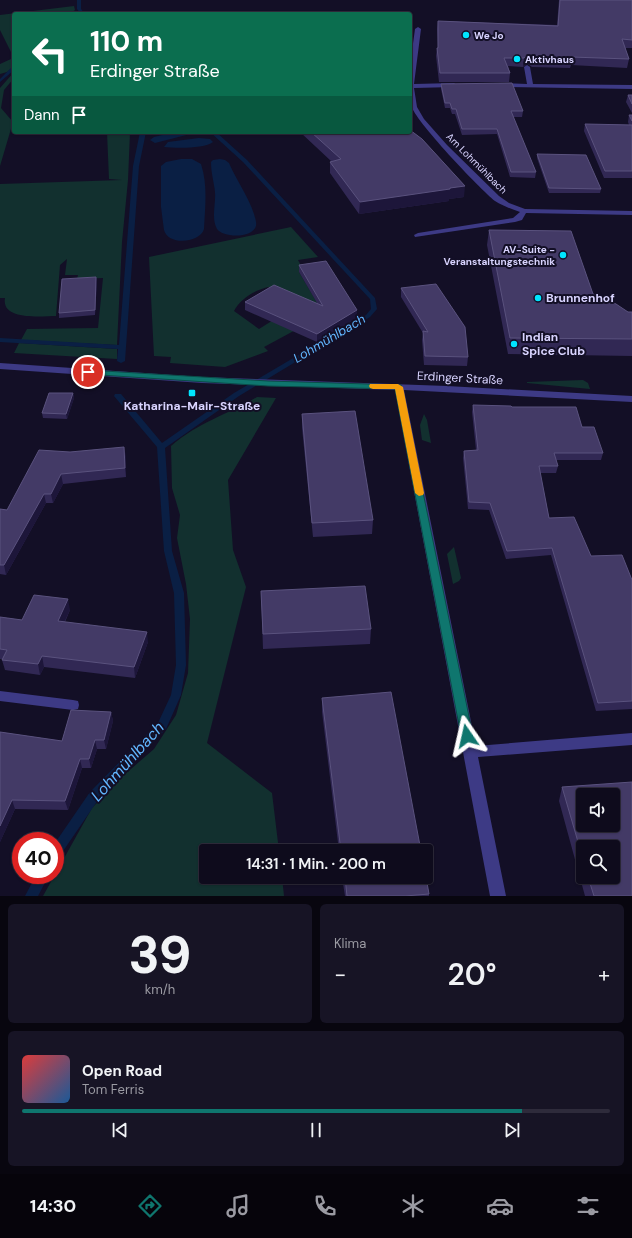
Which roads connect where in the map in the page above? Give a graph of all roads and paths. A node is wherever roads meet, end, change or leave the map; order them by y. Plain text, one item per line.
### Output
1 (418, 29) dead end
2 (527, 67) edge
3 (412, 78) edge
4 (464, 85) edge
5 (494, 85) edge
6 (530, 85) junction
7 (412, 86) edge
8 (632, 86) edge
9 (412, 93) edge
10 (524, 211) junction
11 (632, 213) edge
12 (418, 235) dead end
13 (0, 366) edge
14 (398, 387) junction
15 (632, 398) edge
16 (0, 696) edge
17 (73, 705) dead end
18 (632, 739) edge
19 (470, 752) junction
20 (498, 896) edge

1 - 3 street, Am Lohmühlbach
2 - 6 street
4 - 7 street
5 - 6 street
6 - 8 street
9 - 10 street, Am Lohmühlbach
10 - 11 street, Am Lohmühlbach
10 - 12 street
13 - 14 street, Erdinger Straße
14 - 15 street, Erdinger Straße
14 - 19 street
16 - 17 street
18 - 19 street
19 - 20 street

